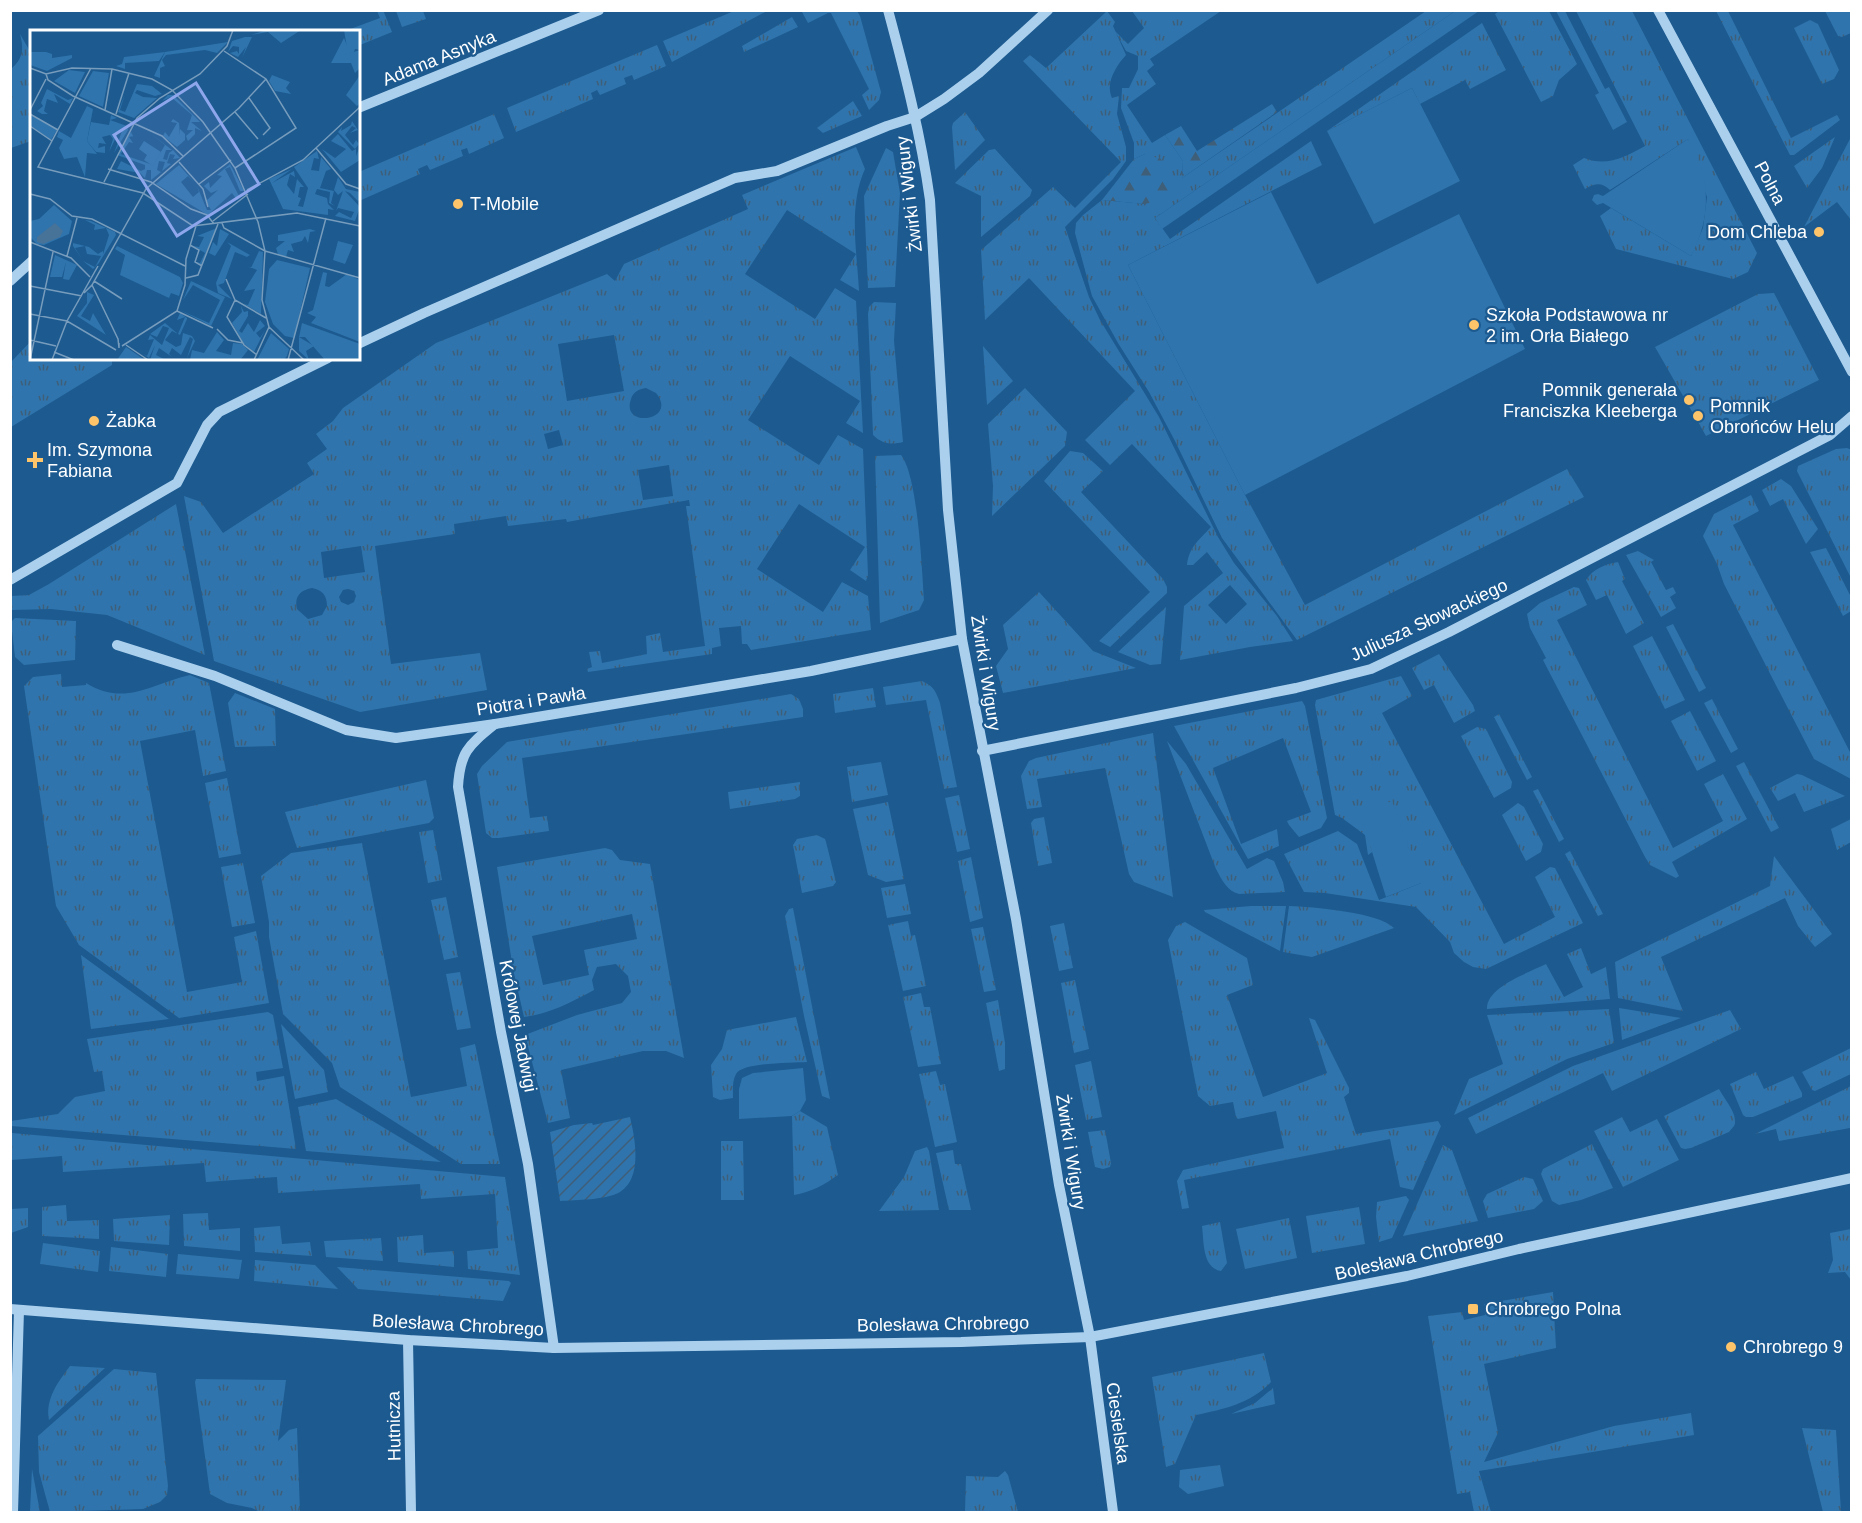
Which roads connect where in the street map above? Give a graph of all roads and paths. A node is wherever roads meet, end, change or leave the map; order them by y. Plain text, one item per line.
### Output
1 (599, 10) edge
2 (888, 10) edge
3 (1048, 10) edge
4 (1658, 10) edge
5 (360, 107) edge
6 (915, 117) junction
7 (30, 263) edge
8 (10, 280) edge
9 (360, 343) edge
10 (324, 360) edge
11 (1851, 372) edge
12 (1851, 416) edge
13 (10, 580) edge
14 (962, 639) junction
15 (117, 645) dead end
16 (495, 724) junction
17 (982, 751) junction
18 (1851, 1178) edge
19 (15, 1309) edge
20 (1090, 1337) junction
21 (408, 1340) junction
22 (554, 1348) junction
23 (13, 1512) edge
24 (411, 1512) edge
25 (1113, 1512) edge

1 - 5 street, Adama Asnyka
2 - 6 street, Żwirki i Wigury
3 - 6 street
4 - 11 street, Polna
6 - 9 street
6 - 14 street, Żwirki i Wigury
7 - 8 street
10 - 13 street
12 - 17 street, Juliusza Słowackiego
14 - 16 street, Piotra i Pawła
14 - 17 street, Żwirki i Wigury
15 - 16 street, Piotra i Pawła
16 - 22 street, Królowej Jadwigi
17 - 20 street, Żwirki i Wigury
18 - 20 street, Bolesława Chrobrego
19 - 21 street, Bolesława Chrobrego
19 - 23 street
20 - 22 street, Bolesława Chrobrego
20 - 25 street, Ciesielska
21 - 22 street, Bolesława Chrobrego
21 - 24 street, Hutnicza

